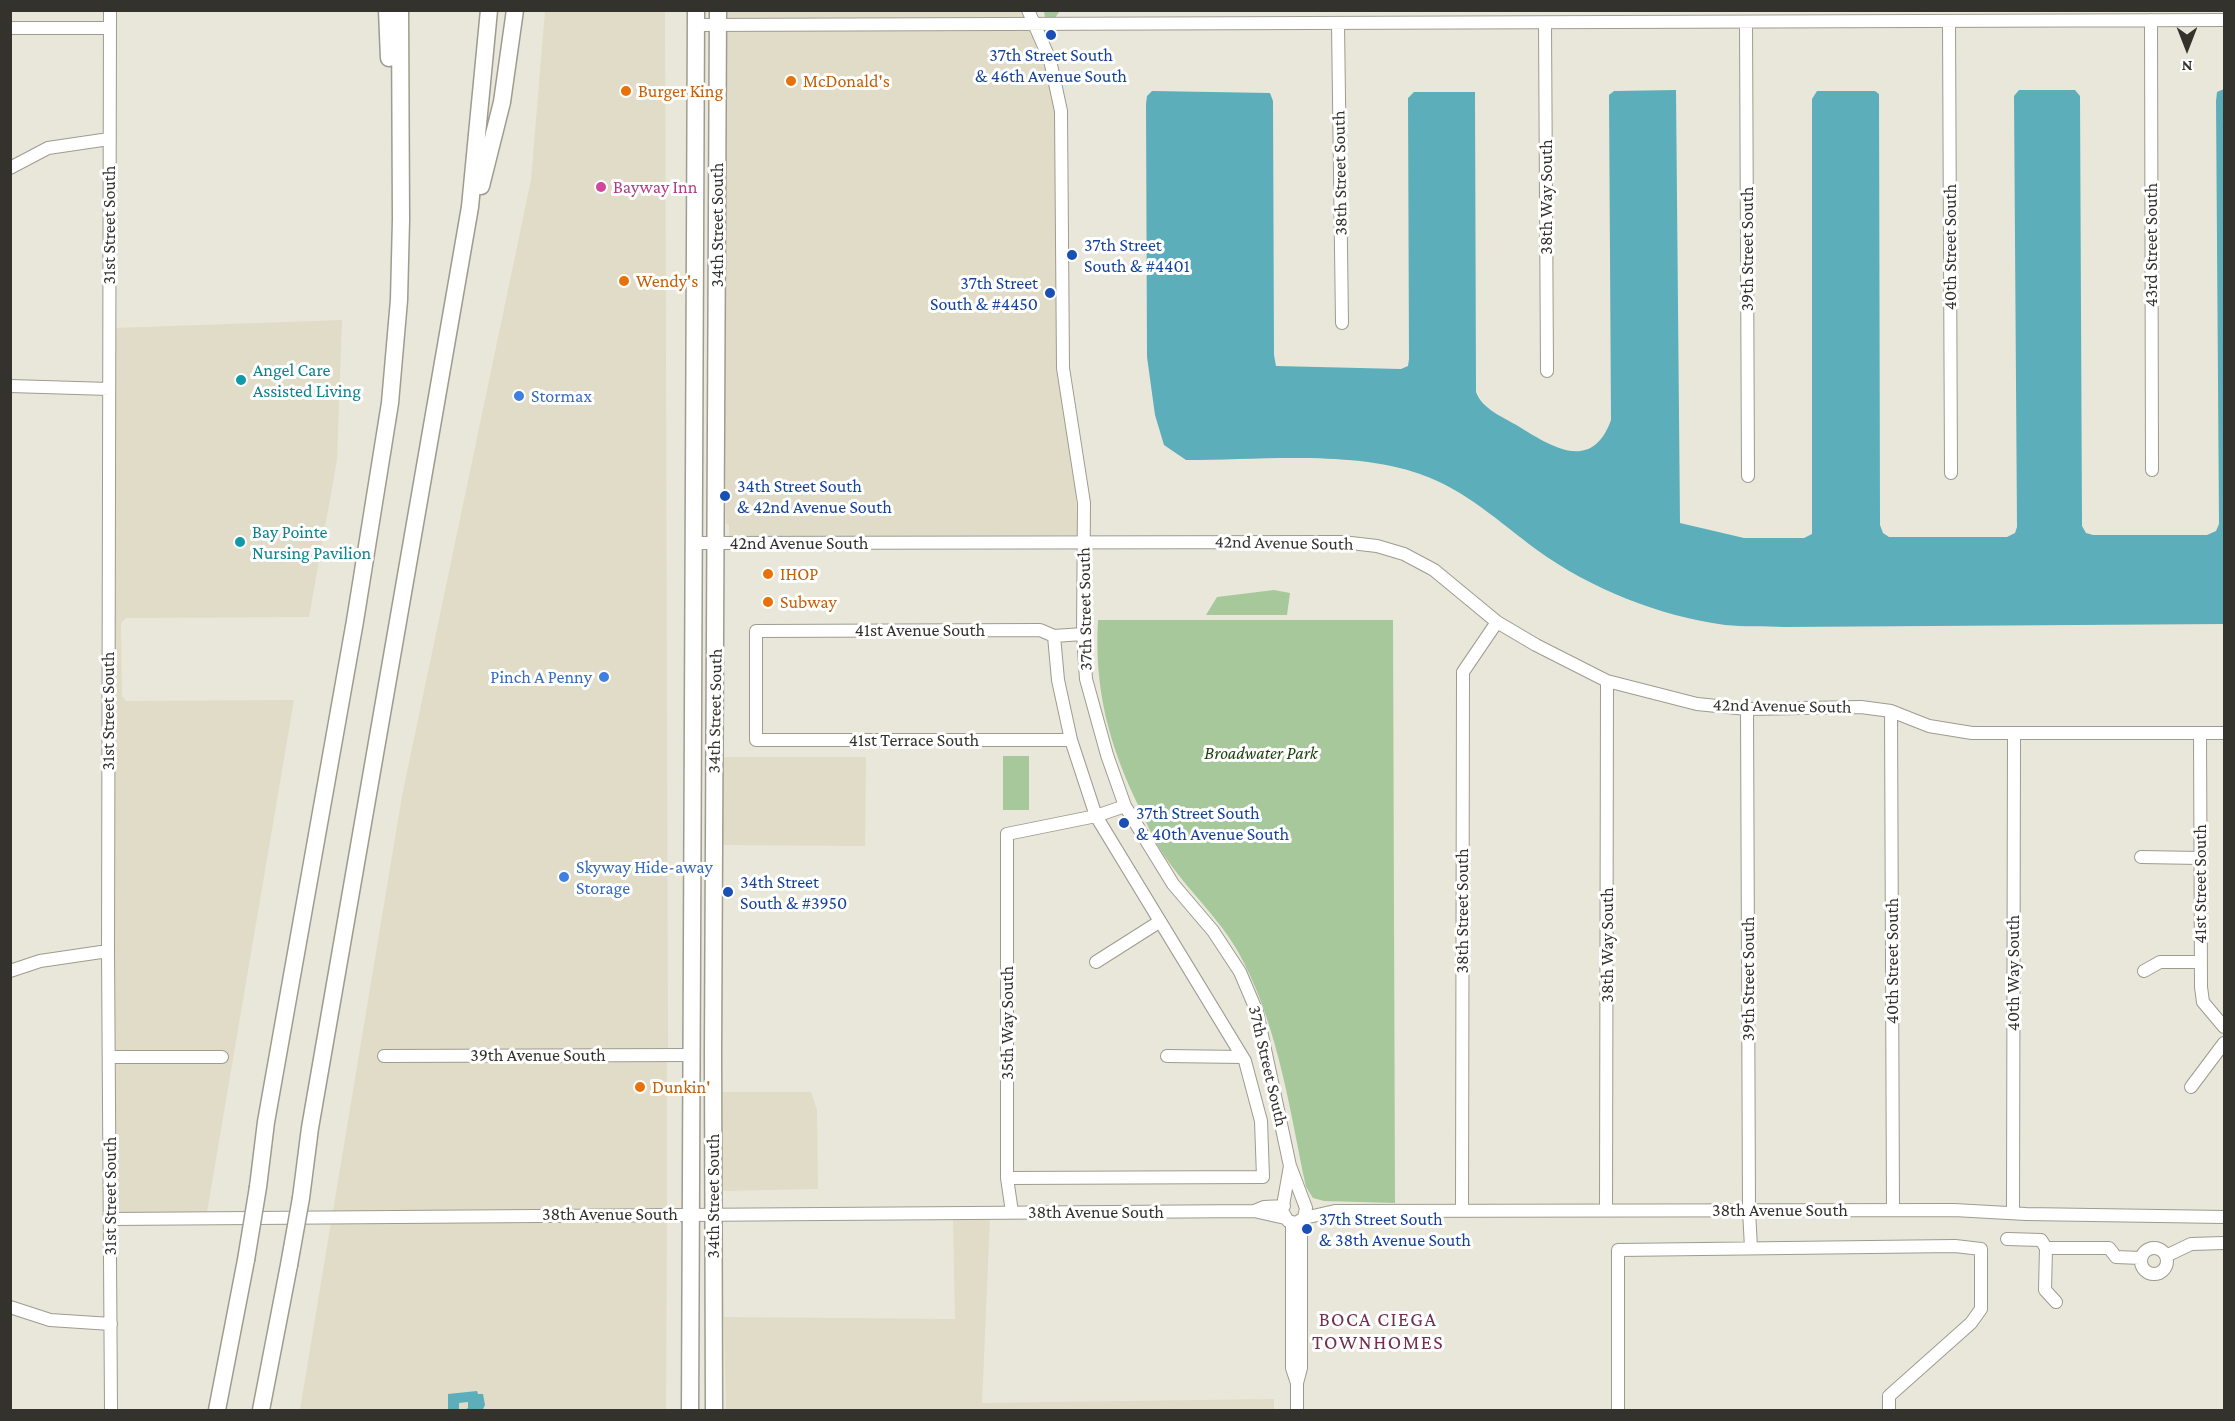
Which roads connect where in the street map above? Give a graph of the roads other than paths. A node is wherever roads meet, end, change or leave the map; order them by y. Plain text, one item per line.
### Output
1 (110, 10) edge
2 (387, 10) edge
3 (400, 10) edge
4 (489, 10) edge
5 (515, 10) edge
6 (1028, 10) edge
7 (1290, 17) edge
8 (696, 18) edge
9 (718, 18) edge
10 (2151, 20) junction
11 (2224, 20) edge
12 (1746, 22) junction
13 (1949, 22) junction
14 (1545, 23) junction
15 (1036, 24) junction
16 (1338, 24) junction
17 (10, 28) edge
18 (110, 28) junction
19 (399, 98) junction
20 (109, 139) junction
21 (10, 168) edge
22 (695, 232) junction
23 (459, 271) junction
24 (717, 280) junction
25 (695, 281) junction
26 (1342, 323) dead end
27 (717, 326) junction
28 (1546, 370) dead end
29 (10, 386) edge
30 (109, 389) junction
31 (2152, 470) dead end
32 (1951, 473) dead end
33 (1748, 476) dead end
34 (1083, 542) junction
35 (695, 543) junction
36 (717, 543) junction
37 (1497, 622) junction
38 (1083, 634) junction
39 (1054, 636) junction
40 (1607, 681) junction
41 (1747, 709) junction
42 (1891, 711) junction
43 (2200, 733) junction
44 (2224, 733) edge
45 (2014, 735) junction
46 (756, 740) joint
47 (1071, 740) junction
48 (1125, 806) junction
49 (1096, 816) junction
50 (692, 823) junction
51 (2140, 857) dead end
52 (2200, 858) junction
53 (713, 907) junction
54 (692, 908) junction
55 (1159, 922) junction
56 (108, 951) junction
57 (1096, 962) dead end
58 (2200, 962) junction
59 (10, 971) edge
60 (2144, 971) dead end
61 (713, 985) junction
62 (2224, 1027) edge
63 (2224, 1043) edge
64 (691, 1055) junction
65 (384, 1056) dead end
66 (1167, 1056) dead end
67 (109, 1057) junction
68 (222, 1057) dead end
69 (1242, 1057) junction
70 (2191, 1087) dead end
71 (1290, 1167) junction
72 (1007, 1178) junction
73 (1304, 1203) junction
74 (1606, 1210) junction
75 (1749, 1210) junction
76 (1893, 1210) junction
77 (1335, 1211) junction
78 (1462, 1211) junction
79 (2013, 1211) junction
80 (1012, 1212) junction
81 (691, 1213) junction
82 (713, 1213) junction
83 (1292, 1215) junction
84 (2224, 1217) edge
85 (110, 1219) junction
86 (2007, 1239) dead end
87 (2224, 1243) edge
88 (1752, 1248) junction
89 (2046, 1248) junction
90 (2166, 1256) junction
91 (2141, 1258) junction
92 (2056, 1302) dead end
93 (10, 1307) edge
94 (111, 1324) junction
95 (689, 1326) junction
96 (111, 1410) edge
97 (217, 1410) edge
98 (261, 1410) edge
99 (690, 1410) edge
100 (701, 1410) edge
101 (714, 1410) edge
102 (1297, 1410) edge
103 (1618, 1410) edge
104 (1889, 1410) edge

1 - 18 street, 31st Street South
2 - 19 highway
3 - 19 highway
4 - 23 highway
5 - 23 highway
6 - 15 street, 37th Street South
7 - 15 street
7 - 16 street
8 - 9 street
8 - 22 highway, 34th Street South
9 - 15 street
9 - 24 highway, 34th Street South
10 - 11 street
10 - 13 street
10 - 31 street, 43rd Street South
12 - 13 street
12 - 14 street
12 - 33 street, 39th Street South
13 - 32 street, 40th Street South
14 - 16 street
14 - 28 street, 38th Way South
15 - 34 street, 37th Street South
16 - 26 street, 38th Street South
17 - 18 street
18 - 20 street, 31st Street South
19 - 97 highway, bridge
20 - 21 street
20 - 30 street, 31st Street South
22 - 24 highway
22 - 25 highway, 34th Street South
23 - 98 highway, bridge
24 - 27 highway, 34th Street South
25 - 27 highway
25 - 35 highway, 34th Street South
27 - 36 highway, 34th Street South
29 - 30 street
30 - 56 street, 31st Street South
34 - 36 street, 42nd Avenue South
34 - 37 street, 42nd Avenue South
34 - 38 street, 37th Street South
35 - 36 street, 42nd Avenue South
35 - 50 highway, 34th Street South
36 - 53 highway, 34th Street South
37 - 40 street, 42nd Avenue South
37 - 78 street, 38th Street South
38 - 39 street, 41st Avenue South
38 - 48 street, 37th Street South
39 - 46 street, 41st Avenue South
39 - 47 street
40 - 41 street, 42nd Avenue South
40 - 74 street, 38th Way South
41 - 42 street, 42nd Avenue South
41 - 75 street, 39th Street South
42 - 45 street, 42nd Avenue South
42 - 76 street, 40th Street South
43 - 44 street, 42nd Avenue South
43 - 45 street, 42nd Avenue South
43 - 52 street, 41st Street South
45 - 79 street, 40th Way South
46 - 47 street, 41st Terrace South
47 - 49 street
48 - 49 street
48 - 71 street, 37th Street South
49 - 55 street
49 - 72 street, 35th Way South
50 - 53 highway
50 - 54 highway, 34th Street South
51 - 52 street
52 - 58 street, 41st Street South
53 - 61 highway, 34th Street South
54 - 61 highway
54 - 64 highway, 34th Street South
55 - 57 street
55 - 69 street
56 - 59 street
56 - 67 street, 31st Street South
58 - 60 street
58 - 62 street, 41st Street South
61 - 82 highway, 34th Street South
63 - 70 street
64 - 65 street, 39th Avenue South
64 - 81 highway, 34th Street South
66 - 69 street
67 - 68 street
67 - 85 street, 31st Street South
69 - 72 street
71 - 73 street, 37th Street South
71 - 83 street, 37th Street South
72 - 80 street, 35th Way South
73 - 77 street, 38th Avenue South
73 - 83 street
73 - 83 street, 38th Avenue South
74 - 75 street, 38th Avenue South
74 - 78 street, 38th Avenue South
75 - 76 street, 38th Avenue South
75 - 88 street, 39th Street South
76 - 79 street, 38th Avenue South
77 - 78 street, 38th Avenue South
77 - 83 street, 38th Avenue South
79 - 84 street, 38th Avenue South
80 - 82 street, 38th Avenue South
80 - 83 street, 38th Avenue South
81 - 82 street, 38th Avenue South
81 - 85 street, 38th Avenue South
81 - 95 highway, 34th Street South
82 - 101 highway, 34th Street South
83 - 102 street, 37th Street South
85 - 94 street, 31st Street South
86 - 89 street
87 - 90 street
88 - 103 street, 38th Avenue South
88 - 104 street, 38th Avenue South
89 - 91 street
89 - 92 street
90 - 91 street
90 - 91 street
93 - 94 street
94 - 96 street, 31st Street South
95 - 99 highway, 34th Street South
95 - 100 highway

